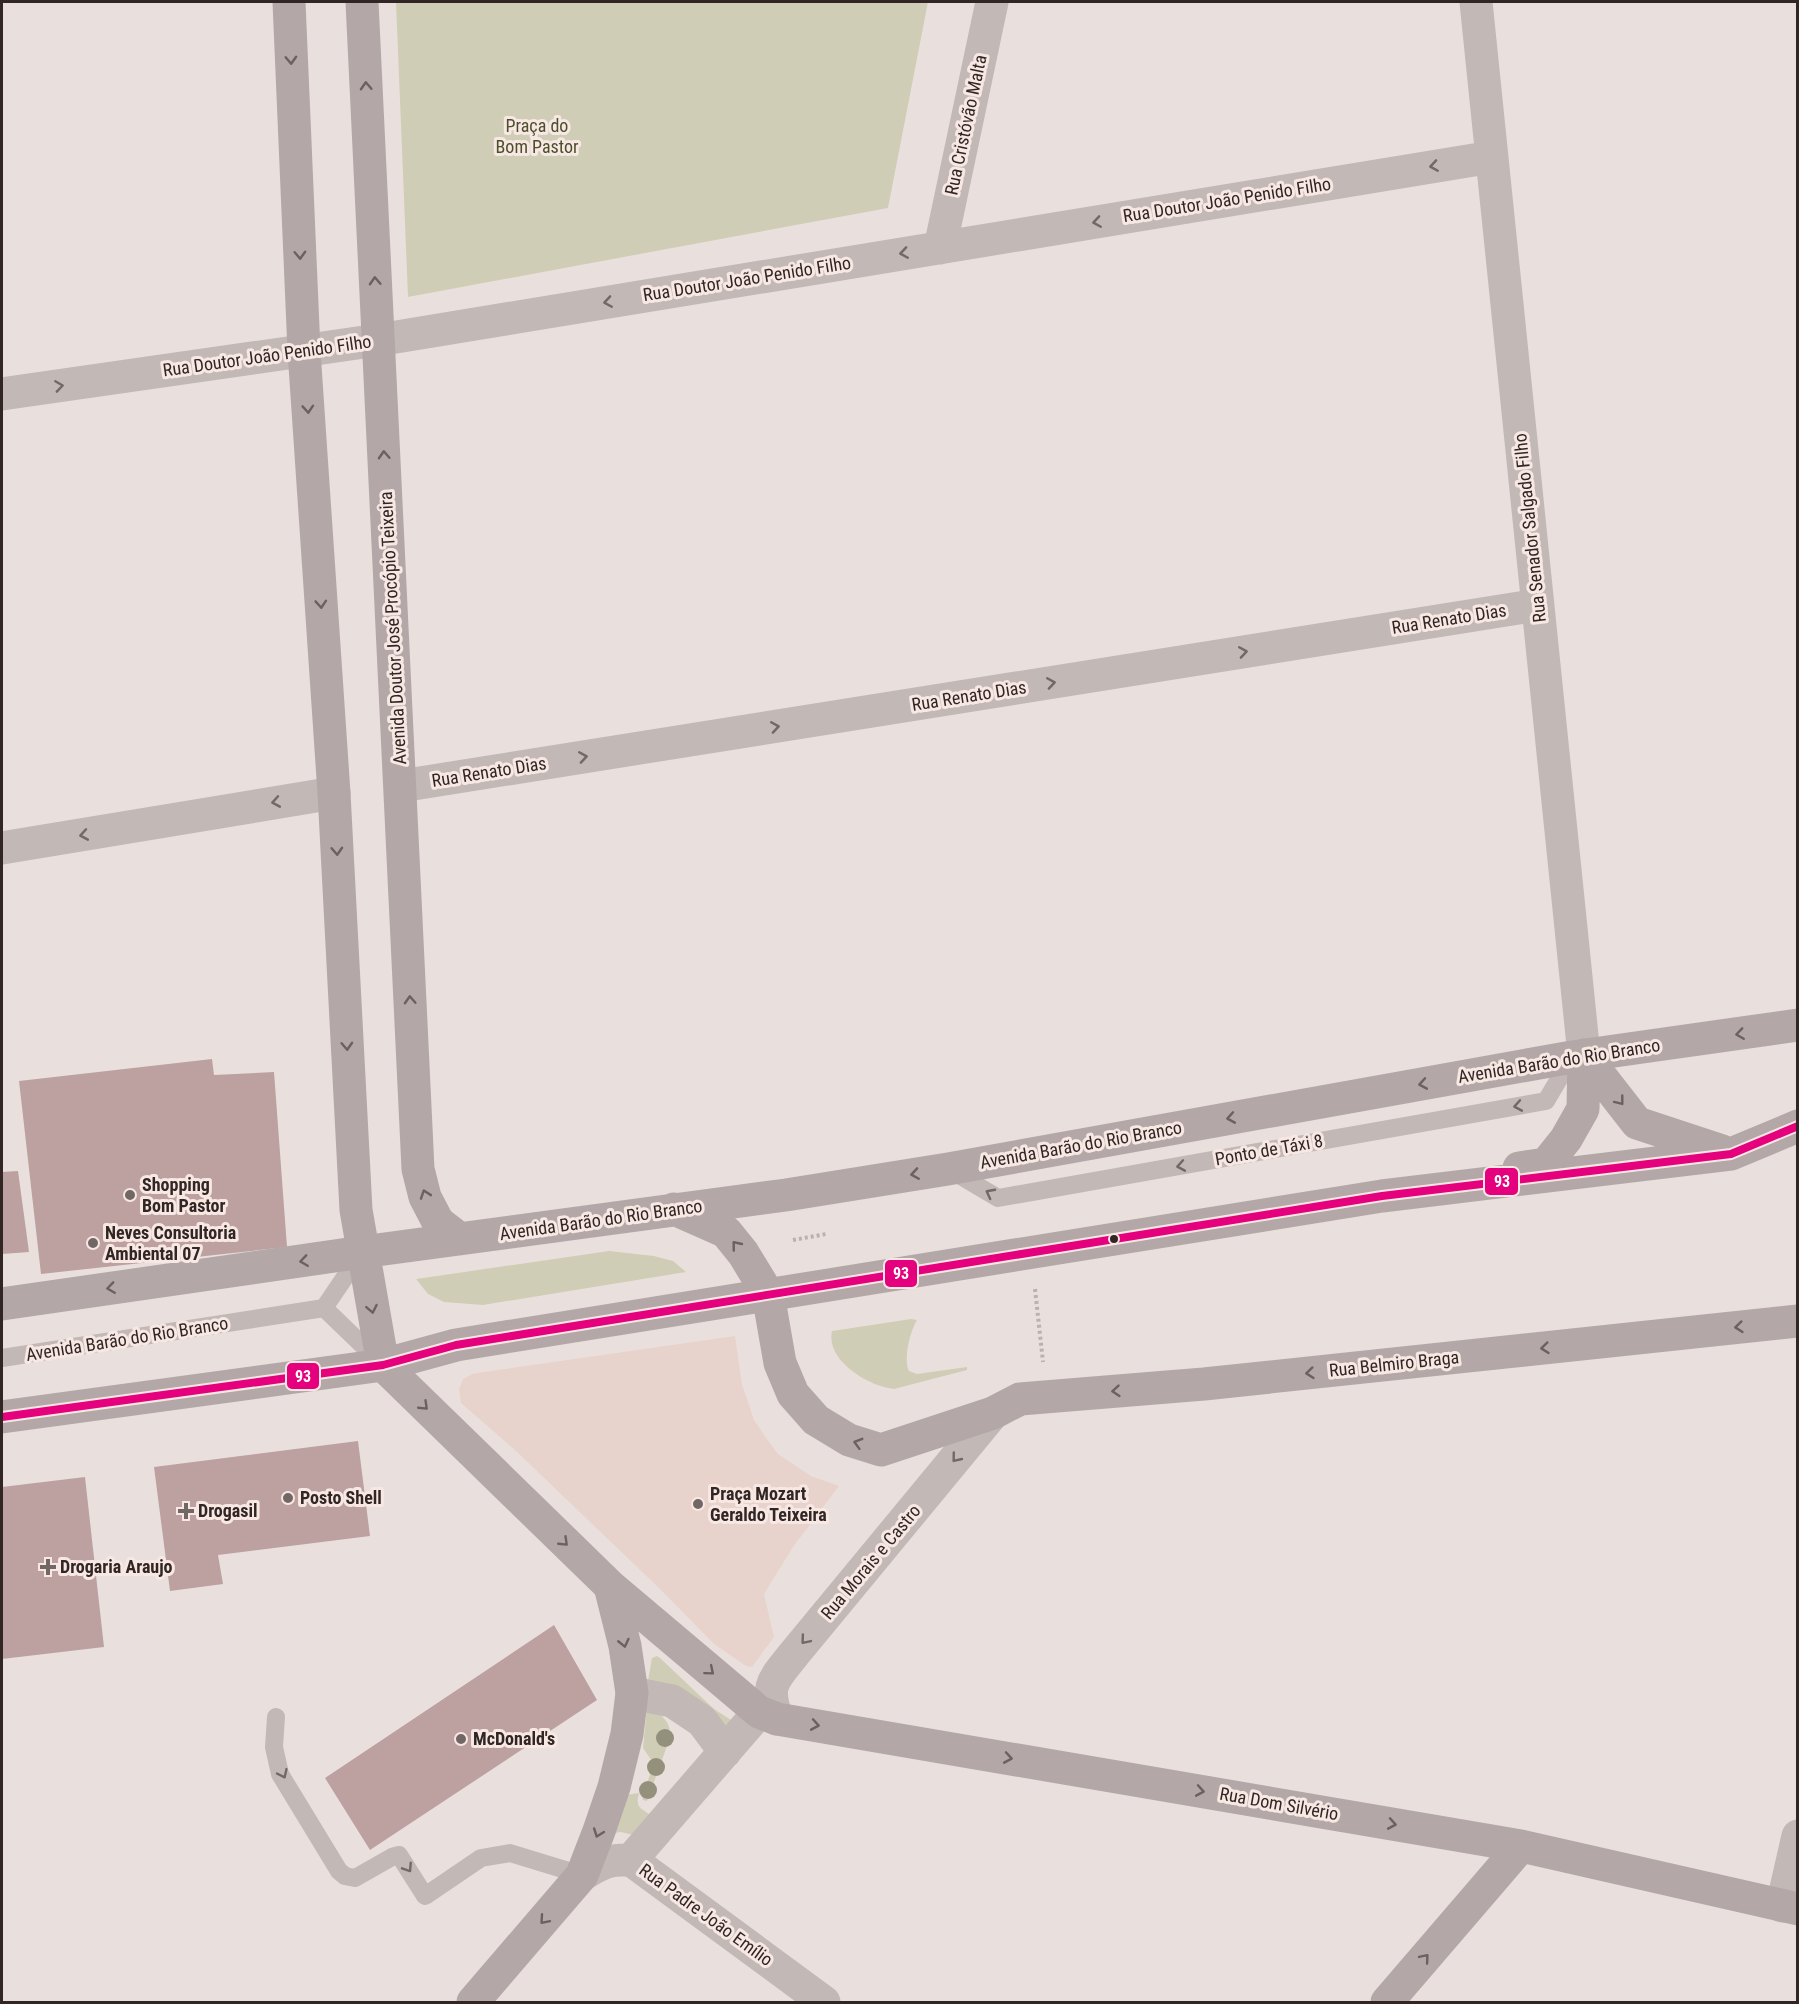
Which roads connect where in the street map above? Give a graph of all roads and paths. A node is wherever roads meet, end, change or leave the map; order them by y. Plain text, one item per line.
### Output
1 (289, 2) edge
2 (362, 2) edge
3 (992, 2) edge
4 (1476, 2) edge
5 (1492, 157) junction
6 (939, 248) junction
7 (378, 340) junction
8 (304, 351) junction
9 (2, 394) edge
10 (1538, 605) junction
11 (401, 786) junction
12 (334, 792) junction
13 (2, 848) edge
14 (1797, 1025) edge
15 (1578, 1056) junction
16 (1797, 1126) edge
17 (1731, 1154) junction
18 (1382, 1196) junction
19 (674, 1209) junction
20 (826, 1234) dead end
21 (460, 1239) junction
22 (793, 1240) dead end
23 (362, 1252) junction
24 (1030, 1252) junction
25 (768, 1294) junction
26 (2, 1304) edge
27 (324, 1308) junction
28 (1797, 1321) edge
29 (2, 1358) edge
30 (383, 1365) junction
31 (1047, 1397) junction
32 (993, 1413) junction
33 (2, 1417) edge
34 (610, 1586) junction
35 (632, 1693) junction
36 (768, 1715) junction
37 (276, 1717) dead end
38 (725, 1752) junction
39 (1797, 1836) edge
40 (1521, 1846) junction
41 (631, 1860) junction
42 (582, 1875) junction
43 (1790, 1907) edge
44 (473, 2002) edge
45 (825, 2002) edge
46 (1387, 2002) edge

1 -> 8 main road
7 -> 2 main road, Avenida Doutor José Procópio Teixeira
3 - 6 street, Rua Cristóvão Malta
4 - 5 street, Rua Senador Salgado Filho
5 -> 6 street, Rua Doutor João Penido Filho
5 - 10 street, Rua Senador Salgado Filho
6 -> 7 street, Rua Doutor João Penido Filho
7 - 8 street, Rua Doutor João Penido Filho
11 -> 7 main road, Avenida Doutor José Procópio Teixeira
9 -> 8 street, Rua Doutor João Penido Filho
8 -> 12 main road
11 -> 10 street, Rua Renato Dias
10 - 15 street, Rua Senador Salgado Filho
21 -> 11 main road, Avenida Doutor José Procópio Teixeira
12 -> 13 street
12 -> 23 main road
14 -> 15 main road, Avenida Barão do Rio Branco
15 -> 17 main road
15 - 18 main road
15 -> 19 main road, Avenida Barão do Rio Branco
16 - 17 main road
17 - 18 main road
18 - 24 main road
19 - 21 main road, Avenida Barão do Rio Branco
25 -> 19 main road
20 - 22 path
21 - 23 main road, Avenida Barão do Rio Branco
23 -> 26 main road, Avenida Barão do Rio Branco
23 - 27 lane
23 -> 30 main road
24 - 25 main road
24 - 31 path
25 - 30 main road
32 -> 25 main road, Rua Belmiro Braga
27 - 29 lane, Avenida Barão do Rio Branco
27 - 30 lane
28 -> 31 main road, Rua Belmiro Braga
30 - 33 main road
30 -> 34 main road
31 - 32 main road, Rua Belmiro Braga
32 -> 36 street, Rua Morais e Castro
34 -> 35 main road
34 -> 36 main road
35 - 38 street
35 -> 42 main road
36 - 38 street
36 -> 40 main road, Rua Dom Silvério
37 -> 42 lane
38 - 41 street
39 - 43 street
40 - 43 main road, Rua Dom Silvério
46 -> 40 main road
41 - 42 street, Rua Padre João Emílio
41 - 45 street, Rua Padre João Emílio
42 -> 44 main road

